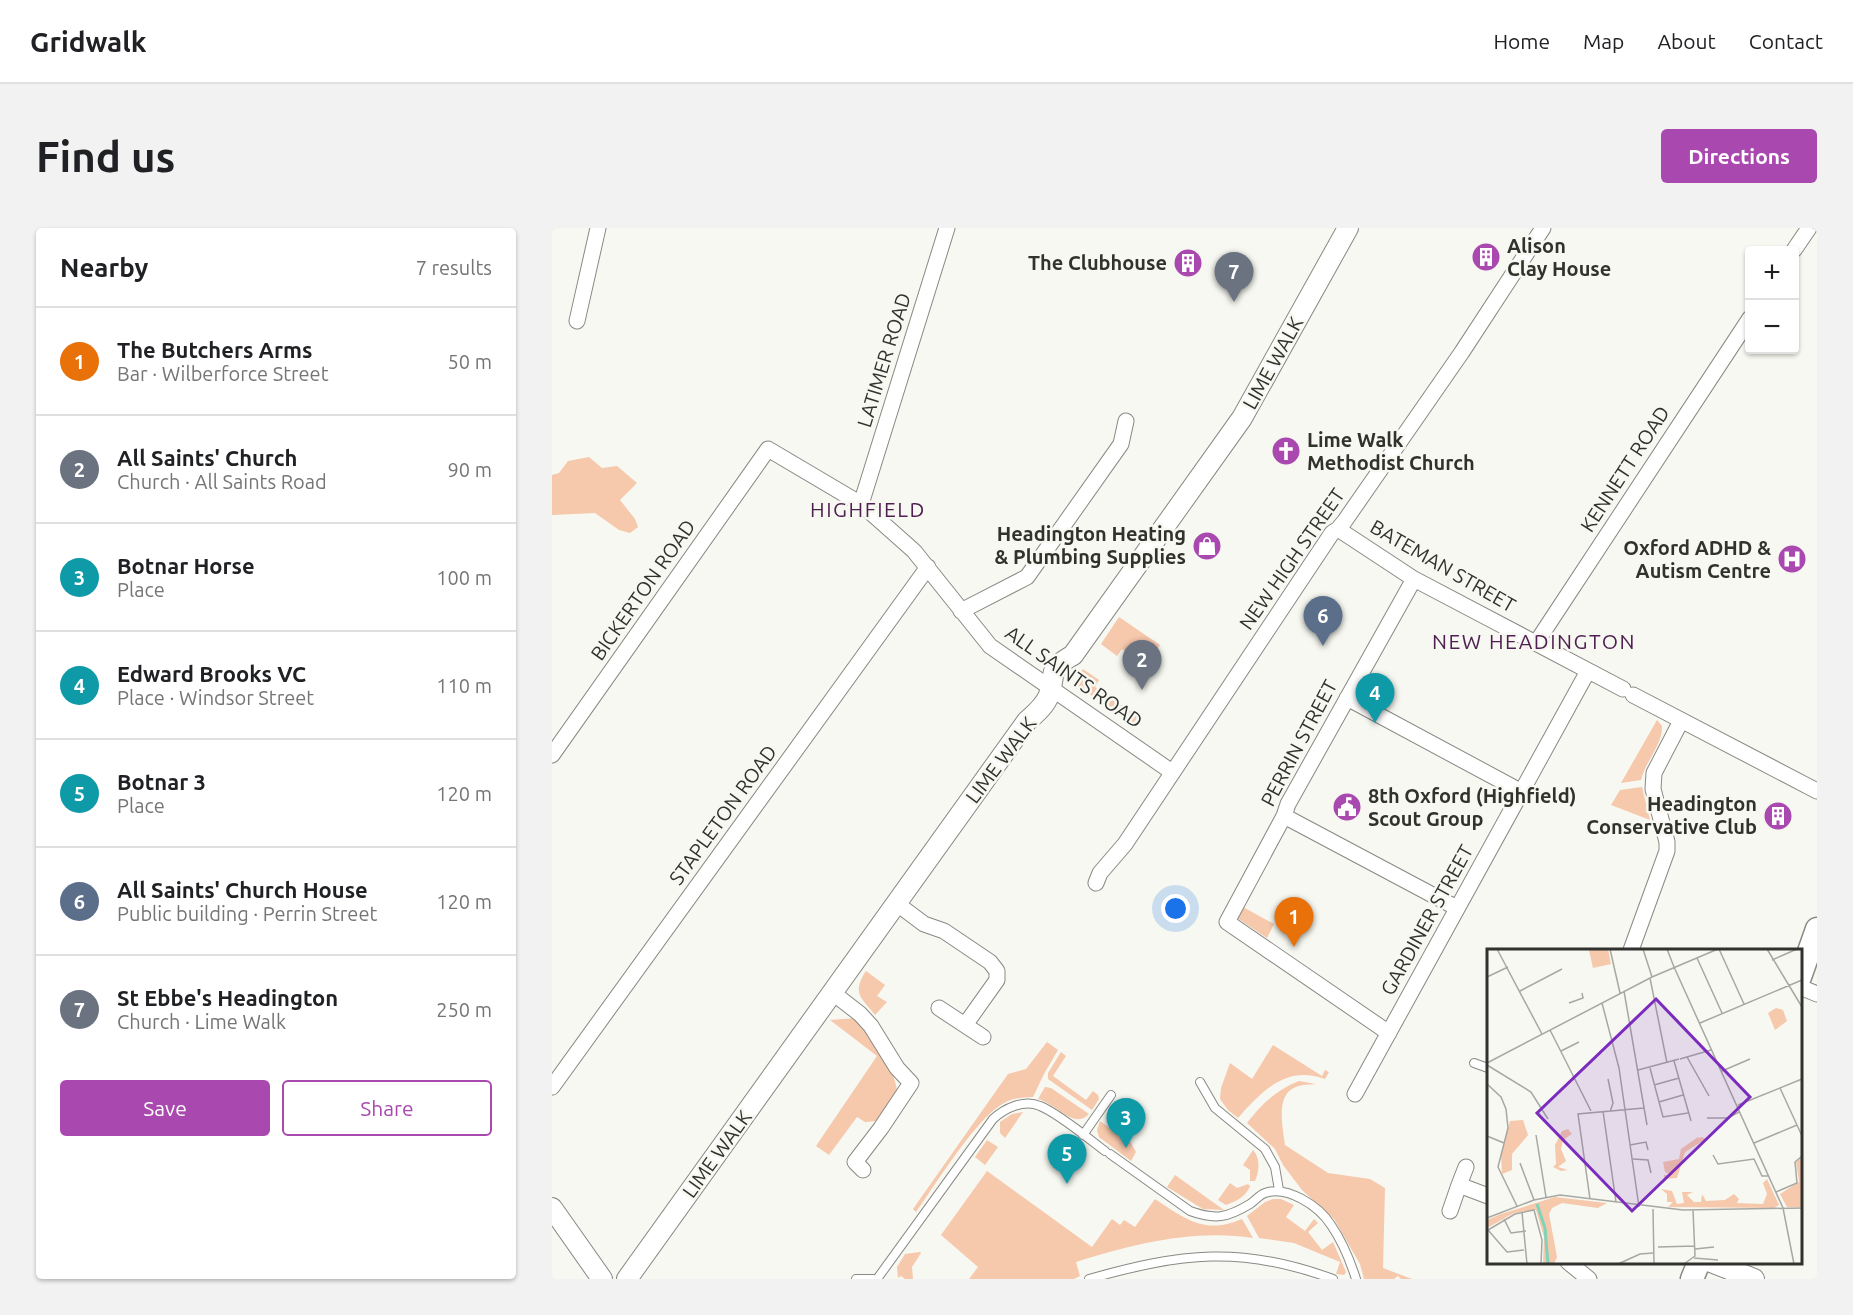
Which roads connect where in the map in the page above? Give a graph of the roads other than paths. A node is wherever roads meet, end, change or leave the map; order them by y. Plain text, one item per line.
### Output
1 (598, 228) edge
2 (946, 228) edge
3 (1348, 228) edge
4 (1543, 228) edge
5 (1809, 228) edge
6 (1797, 246) edge
7 (577, 321) dead end
8 (1745, 324) edge
9 (1126, 421) dead end
10 (768, 449) joint
11 (861, 504) junction
12 (1338, 530) junction
13 (928, 567) junction
14 (1414, 579) junction
15 (961, 611) junction
16 (1536, 643) junction
17 (1588, 671) junction
18 (1050, 687) junction
19 (1347, 698) junction
20 (1682, 721) junction
21 (552, 755) edge
22 (1172, 772) junction
23 (1817, 791) edge
24 (1522, 792) junction
25 (1284, 816) junction
26 (1096, 883) dead end
27 (897, 903) junction
28 (1457, 908) junction
29 (1817, 929) edge
30 (1632, 949) edge
31 (1802, 971) edge
32 (1802, 988) edge
33 (833, 993) junction
34 (1817, 993) edge
35 (939, 1008) dead end
36 (965, 1025) junction
37 (1389, 1033) junction
38 (983, 1037) dead end
39 (1474, 1063) dead end
40 (1487, 1068) edge
41 (1200, 1082) dead end
42 (552, 1087) edge
43 (1355, 1094) dead end
44 (1111, 1095) dead end
45 (1083, 1135) junction
46 (1466, 1167) dead end
47 (863, 1170) dead end
48 (1459, 1185) junction
49 (1279, 1190) junction
50 (1487, 1196) edge
51 (552, 1208) edge
52 (1450, 1211) dead end
53 (1569, 1264) edge
54 (1699, 1264) edge
55 (1714, 1264) edge
56 (602, 1279) edge
57 (627, 1279) edge
58 (856, 1279) edge
59 (875, 1279) edge
60 (1089, 1279) edge
61 (1333, 1279) edge
62 (1356, 1279) edge
63 (1589, 1279) edge
64 (1692, 1279) edge
65 (1754, 1279) edge

1 - 7 street
2 - 11 street, LATIMER ROAD
3 - 18 street, LIME WALK
4 - 12 street, NEW HIGH STREET
5 - 6 street
8 - 16 street, KENNETT ROAD
9 - 15 street
10 - 11 street, ALL SAINTS ROAD
10 - 21 street, BICKERTON ROAD
11 - 13 street, ALL SAINTS ROAD
12 - 14 street, BATEMAN STREET
12 - 22 street, NEW HIGH STREET
13 - 15 street, ALL SAINTS ROAD
13 - 42 street, STAPLETON ROAD
14 - 16 street, BATEMAN STREET
14 - 19 street, PERRIN STREET
15 - 18 street, ALL SAINTS ROAD
16 - 17 street, BATEMAN STREET
17 - 20 street, BATEMAN STREET
17 - 24 street, GARDINER STREET
18 - 22 street, ALL SAINTS ROAD
18 - 27 street, LIME WALK
19 - 24 street
19 - 25 street, PERRIN STREET
20 - 23 street, BATEMAN STREET
20 - 30 street
22 - 26 street, NEW HIGH STREET
24 - 28 street, GARDINER STREET
25 - 28 street
25 - 37 street, PERRIN STREET
27 - 33 street, LIME WALK
27 - 36 street
28 - 37 street, GARDINER STREET
29 - 31 main road
32 - 34 street
33 - 47 street
33 - 57 street, LIME WALK
35 - 36 street
36 - 38 street
37 - 43 street, GARDINER STREET
39 - 40 lane
41 - 49 lane
44 - 45 lane
45 - 49 lane
45 - 59 lane
46 - 48 street
48 - 50 street
48 - 52 street
49 - 62 lane
51 - 56 street
53 - 63 street
54 - 64 main road
55 - 65 street
58 - 59 lane
60 - 61 lane

